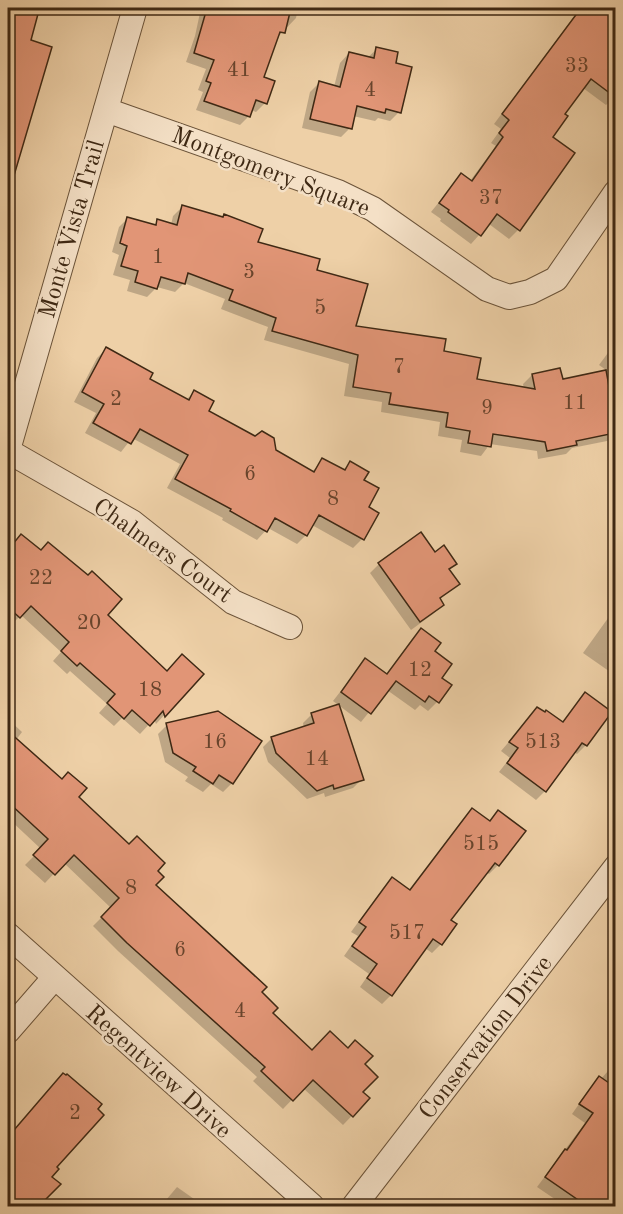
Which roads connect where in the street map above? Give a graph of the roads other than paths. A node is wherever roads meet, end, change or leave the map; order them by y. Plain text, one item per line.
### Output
1 (135, 8) edge
2 (106, 110) junction
3 (615, 192) edge
4 (8, 450) edge
5 (290, 627) dead end
6 (615, 867) edge
7 (8, 935) edge
8 (54, 978) junction
9 (8, 1031) edge
10 (312, 1206) edge
11 (354, 1206) edge

1 - 2 street, Monte Vista Trail
2 - 3 street, Montgomery Square
2 - 4 street, Monte Vista Trail
4 - 5 street, Chalmers Court
6 - 11 street, Conservation Drive
7 - 8 street, Regentview Drive
8 - 9 street
8 - 10 street, Regentview Drive

